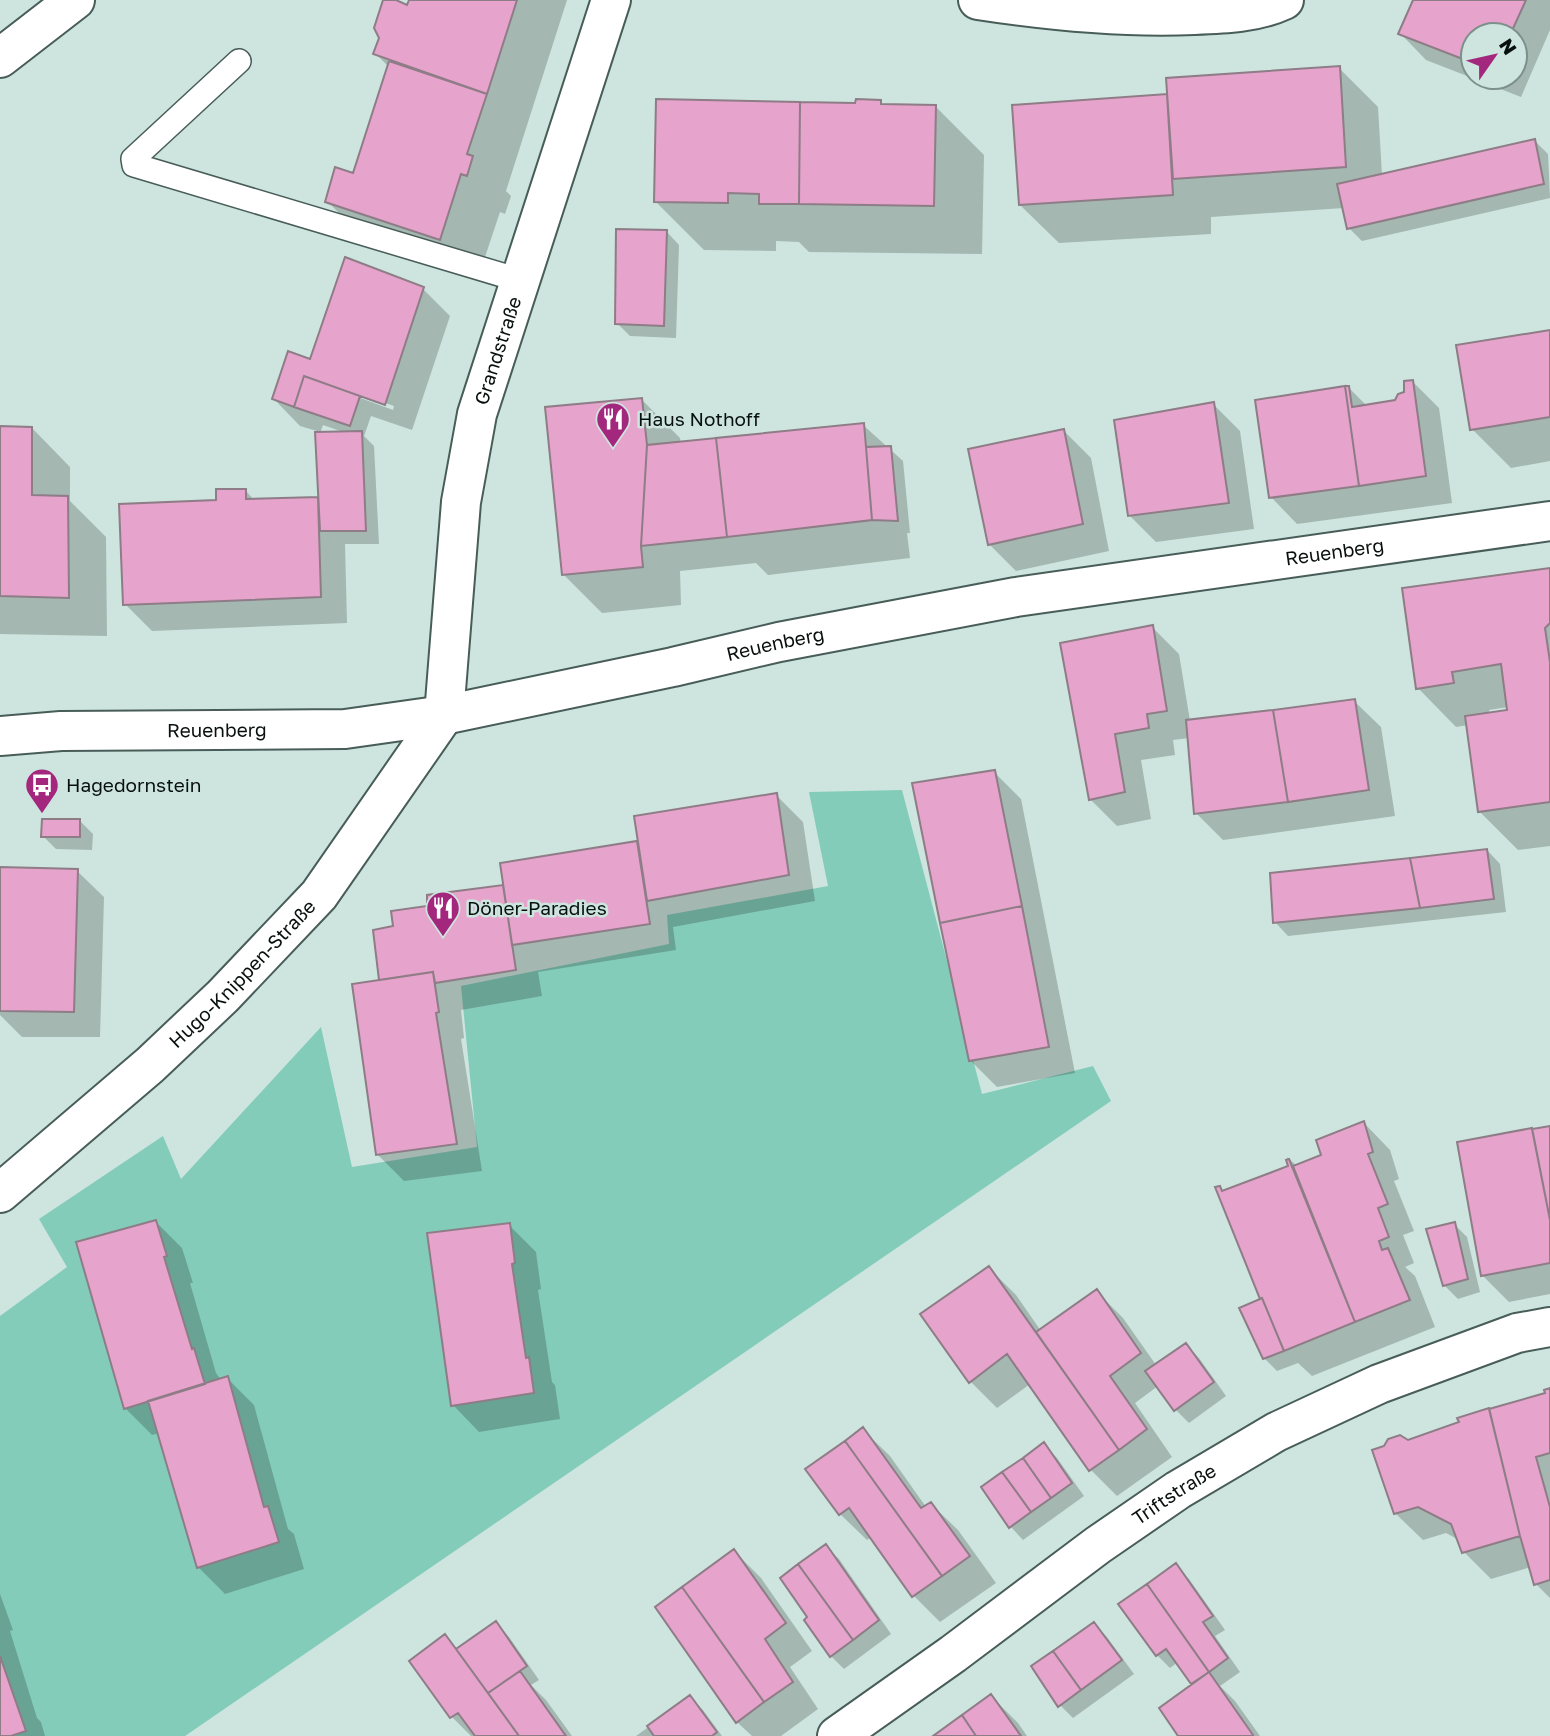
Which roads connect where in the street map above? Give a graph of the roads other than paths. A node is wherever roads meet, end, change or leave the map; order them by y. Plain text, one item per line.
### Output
1 (75, 0) edge
2 (611, 0) edge
3 (978, 0) edge
4 (1284, 0) edge
5 (0, 58) edge
6 (239, 61) dead end
7 (519, 280) junction
8 (1550, 521) edge
9 (443, 715) junction
10 (0, 736) edge
11 (0, 1193) edge
12 (1550, 1327) edge
13 (837, 1736) edge

1 - 5 street
2 - 7 street, Grandstraße
3 - 4 street
6 - 7 lane
7 - 9 street, Grandstraße
8 - 9 street, Reuenberg
9 - 10 street, Reuenberg
9 - 11 street, Hugo-Knippen-Straße
12 - 13 street, Triftstraße

